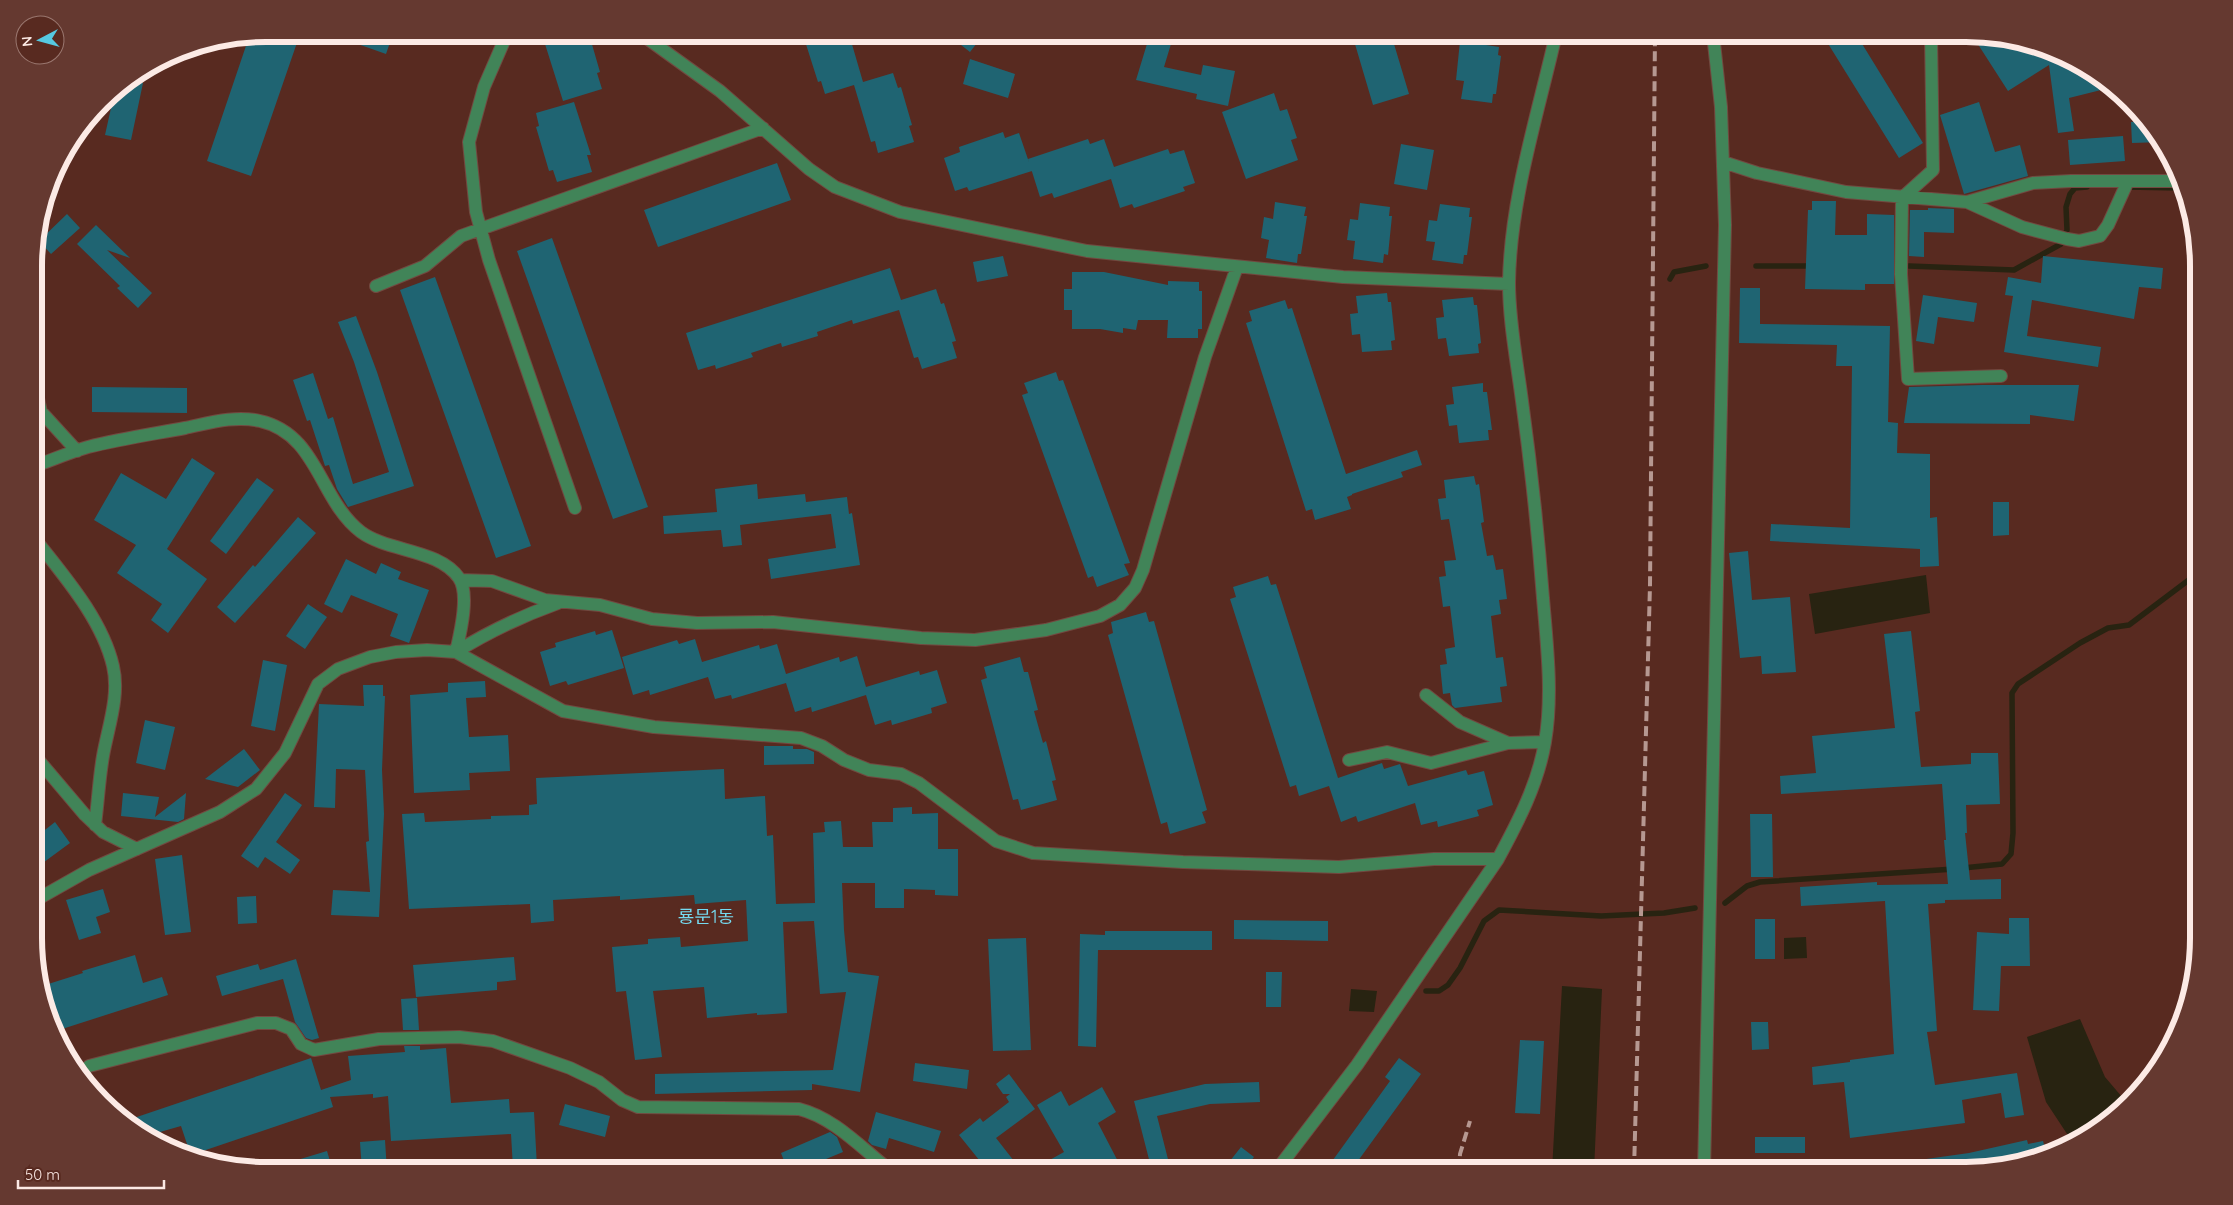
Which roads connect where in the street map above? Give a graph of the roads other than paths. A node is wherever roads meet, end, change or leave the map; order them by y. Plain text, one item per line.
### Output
1 (504, 42) edge
2 (653, 42) edge
3 (1554, 42) edge
4 (1714, 42) edge
5 (1931, 42) edge
6 (763, 128) junction
7 (1723, 162) junction
8 (2173, 181) edge
9 (2127, 182) junction
10 (1902, 198) junction
11 (1967, 202) junction
12 (480, 228) junction
13 (1237, 267) junction
14 (1509, 284) junction
15 (376, 286) dead end
16 (2001, 376) dead end
17 (42, 412) edge
18 (77, 451) junction
19 (42, 464) edge
20 (575, 508) dead end
21 (42, 548) edge
22 (460, 580) junction
23 (562, 601) junction
24 (456, 652) junction
25 (1426, 695) dead end
26 (1545, 742) junction
27 (1508, 743) junction
28 (1349, 760) dead end
29 (42, 764) edge
30 (95, 825) junction
31 (137, 849) junction
32 (1498, 859) junction
33 (42, 897) edge
34 (89, 1066) dead end
35 (880, 1162) edge
36 (1283, 1162) edge
37 (1704, 1162) edge

1 - 12 street
2 - 6 street
3 - 14 street
4 - 7 street
5 - 10 street
6 - 12 street
6 - 13 street
7 - 10 street
7 - 37 street
8 - 9 street
9 - 11 street
9 - 11 street
10 - 11 street
10 - 16 street
12 - 15 street
12 - 20 street
13 - 14 street
13 - 23 street
14 - 26 street
17 - 18 street
18 - 19 street
18 - 22 street
21 - 30 street
22 - 23 street
22 - 24 street
23 - 24 street
24 - 31 street
24 - 32 street
25 - 27 street
26 - 27 street
26 - 32 street
27 - 28 street
29 - 30 street
30 - 31 street
31 - 33 street
32 - 36 street
34 - 35 street

